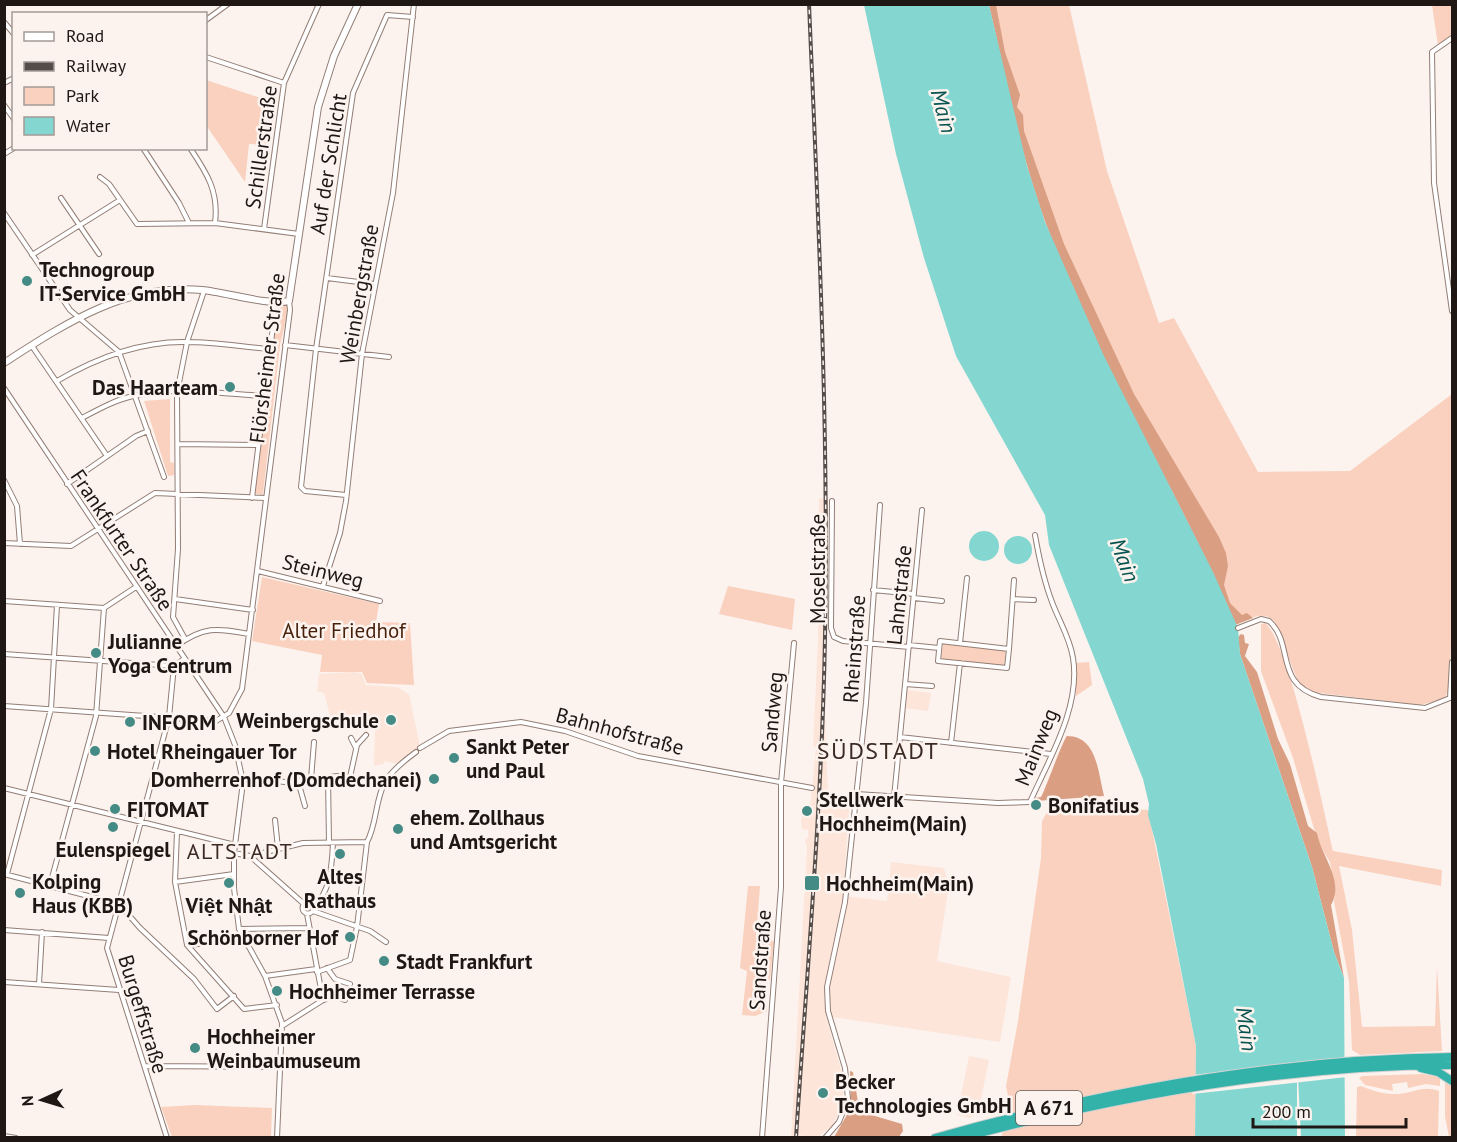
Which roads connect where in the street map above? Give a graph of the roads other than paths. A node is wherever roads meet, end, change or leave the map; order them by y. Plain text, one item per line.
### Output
1 (228, 4) edge
2 (358, 4) edge
3 (414, 4) edge
4 (318, 5) edge
5 (413, 18) junction
6 (207, 19) edge
7 (1452, 38) edge
8 (207, 57) edge
9 (284, 83) junction
10 (143, 150) edge
11 (191, 150) edge
12 (100, 177) dead end
13 (61, 198) dead end
14 (120, 200) junction
15 (4, 213) edge
16 (188, 221) junction
17 (215, 223) junction
18 (80, 225) junction
19 (264, 229) junction
20 (300, 235) junction
21 (99, 254) dead end
22 (32, 255) junction
23 (327, 278) junction
24 (374, 284) junction
25 (205, 290) junction
26 (276, 301) junction
27 (289, 301) junction
28 (1452, 311) edge
29 (77, 317) junction
30 (188, 342) junction
31 (285, 345) junction
32 (32, 346) junction
33 (270, 349) junction
34 (316, 349) junction
35 (119, 352) junction
36 (362, 354) junction
37 (389, 357) dead end
38 (4, 363) edge
39 (57, 381) junction
40 (4, 388) edge
41 (177, 393) junction
42 (135, 395) junction
43 (264, 396) junction
44 (82, 418) junction
45 (148, 431) junction
46 (178, 444) junction
47 (257, 446) junction
48 (107, 456) junction
49 (164, 477) dead end
50 (4, 480) edge
51 (67, 484) junction
52 (178, 494) junction
53 (346, 495) junction
54 (252, 498) junction
55 (266, 498) junction
56 (832, 501) dead end
57 (880, 505) dead end
58 (922, 510) dead end
59 (99, 530) junction
60 (1035, 535) dead end
61 (4, 543) edge
62 (20, 544) junction
63 (258, 571) junction
64 (967, 578) dead end
65 (1014, 580) dead end
66 (323, 586) junction
67 (136, 587) junction
68 (873, 590) junction
69 (914, 596) junction
70 (176, 599) junction
71 (1012, 599) junction
72 (1034, 600) dead end
73 (4, 601) edge
74 (380, 601) dead end
75 (942, 601) dead end
76 (57, 605) junction
77 (104, 608) junction
78 (253, 610) junction
79 (1238, 628) dead end
80 (249, 634) junction
81 (185, 639) junction
82 (794, 643) dead end
83 (960, 643) junction
84 (868, 644) junction
85 (176, 646) junction
86 (909, 646) junction
87 (939, 648) junction
88 (1009, 649) junction
89 (4, 654) edge
90 (54, 657) junction
91 (184, 659) junction
92 (100, 661) junction
93 (1452, 662) edge
94 (960, 663) junction
95 (174, 666) junction
96 (905, 684) junction
97 (932, 686) dead end
98 (4, 706) edge
99 (51, 709) junction
100 (96, 713) junction
101 (169, 717) junction
102 (224, 717) junction
103 (366, 735) dead end
104 (900, 737) junction
105 (351, 738) dead end
106 (314, 742) dead end
107 (951, 743) junction
108 (420, 748) dead end
109 (357, 749) junction
110 (416, 752) dead end
111 (1051, 754) junction
112 (328, 777) junction
113 (350, 777) junction
114 (243, 778) junction
115 (311, 779) junction
116 (298, 781) junction
117 (781, 783) junction
118 (384, 785) junction
119 (4, 788) edge
120 (812, 788) dead end
121 (29, 793) junction
122 (856, 794) junction
123 (894, 798) junction
124 (73, 804) junction
125 (305, 806) dead end
126 (276, 820) dead end
127 (141, 823) junction
128 (177, 832) junction
129 (367, 842) junction
130 (331, 843) junction
131 (235, 845) junction
132 (278, 848) junction
133 (234, 853) junction
134 (250, 856) junction
135 (6, 874) edge
136 (234, 874) junction
137 (175, 882) junction
138 (50, 885) junction
139 (119, 904) junction
140 (304, 904) junction
141 (313, 909) junction
142 (307, 914) junction
143 (357, 927) junction
144 (309, 928) junction
145 (239, 929) junction
146 (4, 930) edge
147 (42, 932) junction
148 (109, 938) junction
149 (220, 942) dead end
150 (386, 942) dead end
151 (187, 945) junction
152 (327, 968) junction
153 (317, 970) junction
154 (265, 976) junction
155 (4, 982) edge
156 (39, 984) junction
157 (350, 984) dead end
158 (119, 990) junction
159 (234, 996) junction
160 (324, 1000) junction
161 (345, 1000) dead end
162 (277, 1005) junction
163 (282, 1026) junction
164 (1452, 1051) edge
165 (1452, 1057) edge
166 (1432, 1058) junction
167 (1361, 1064) junction
168 (1452, 1065) edge
169 (145, 1066) junction
170 (1410, 1066) junction
171 (281, 1067) junction
172 (1452, 1081) edge
173 (4, 1136) edge
174 (16, 1137) edge
175 (166, 1137) edge
176 (277, 1137) edge
177 (762, 1137) edge
178 (825, 1137) edge
179 (935, 1137) edge
180 (961, 1137) edge

1 - 6 street
2 - 20 main road, Flörsheimer Straße
3 - 5 street, Weinbergstraße
4 - 9 street, Schillerstraße
5 - 23 street, Auf der Schlicht
5 - 24 street, Weinbergstraße
7 - 28 street
8 - 9 street
9 - 19 street, Schillerstraße
10 - 16 street
11 - 17 street
12 - 14 street
13 - 18 street
14 - 16 street
14 - 18 street
15 - 22 street
16 - 17 street
17 - 19 street
18 - 21 street
18 - 22 street
19 - 20 street
20 - 27 main road, Flörsheimer Straße
22 - 29 street
23 - 24 street
23 - 34 street, Auf der Schlicht
24 - 36 street, Weinbergstraße
25 - 26 main road
25 - 29 main road
25 - 30 street
26 - 27 main road
26 - 33 street, Flörsheimer Straße
27 - 31 street, Flörsheimer Straße
29 - 32 main road
29 - 35 street
30 - 33 street
30 - 35 street
30 - 41 street
31 - 34 street
31 - 55 street, Flörsheimer Straße
32 - 38 main road
32 - 39 street
33 - 43 street, Flörsheimer Straße
34 - 36 street
34 - 53 street, Auf der Schlicht
35 - 39 street
35 - 42 street
36 - 37 street
36 - 53 street, Weinbergstraße
39 - 44 street
40 - 51 street, Frankfurter Straße
41 - 42 street
41 - 43 street
41 - 46 street
42 - 44 street
42 - 45 street
43 - 47 street, Flörsheimer Straße
44 - 48 street
45 - 48 street
45 - 49 street
46 - 47 street
46 - 52 street
47 - 54 street, Flörsheimer Straße
48 - 51 street
50 - 62 street
51 - 59 street, Frankfurter Straße
52 - 54 street
52 - 59 street
52 - 70 street
53 - 66 street, Weinbergstraße
54 - 55 street
55 - 63 street, Flörsheimer Straße
56 - 84 street, Moselstraße
57 - 68 street, Rheinstraße
58 - 69 street, Lahnstraße
59 - 62 street
59 - 67 street, Frankfurter Straße
60 - 111 street, Mainweg
61 - 62 street
63 - 66 street, Steinweg
63 - 78 street, Flörsheimer Straße
64 - 83 street
65 - 71 street
66 - 74 street, Steinweg
67 - 77 street
67 - 85 street, Frankfurter Straße
68 - 69 street
68 - 84 street, Rheinstraße
69 - 75 street
69 - 86 street, Lahnstraße
70 - 78 street
70 - 81 street
71 - 72 street
71 - 88 street
73 - 76 street
76 - 77 street
76 - 90 street
77 - 92 street
78 - 80 street, Flörsheimer Straße
79 - 93 street
80 - 81 street
80 - 102 street, Flörsheimer Straße
81 - 85 street
82 - 117 street, Sandweg
83 - 87 street
83 - 88 street
84 - 86 street
84 - 122 street, Rheinstraße
85 - 91 street, Frankfurter Straße
86 - 87 street
86 - 96 street, Lahnstraße
87 - 94 street
88 - 94 street
89 - 90 street
90 - 92 street
90 - 99 street
91 - 95 street
91 - 102 street, Frankfurter Straße
92 - 95 street
92 - 100 street
94 - 107 street
95 - 101 street, Burgeffstraße
96 - 97 street
96 - 104 street, Lahnstraße
98 - 99 street
99 - 100 street
99 - 121 street
100 - 101 street
100 - 124 street
101 - 102 street
101 - 127 street, Burgeffstraße
102 - 114 street, Frankfurter Straße
103 - 109 street
104 - 107 street
104 - 123 street, Lahnstraße
105 - 109 street
106 - 115 street
107 - 111 street
108 - 117 street, Bahnhofstraße
109 - 113 street
110 - 118 street
111 - 123 street, Mainweg
112 - 113 street
112 - 115 street
112 - 130 street
113 - 118 street
114 - 116 street
114 - 131 street, Frankfurter Straße
115 - 116 street
116 - 125 street
117 - 120 street, Bahnhofstraße
117 - 177 street, Sandstraße
118 - 129 street
119 - 121 street
121 - 124 street
121 - 135 street
122 - 123 street, Mainweg
122 - 178 street, Rheinstraße
124 - 127 street
124 - 138 street
126 - 132 street
127 - 128 street
127 - 139 street, Burgeffstraße
128 - 131 street
128 - 137 street
129 - 130 street
129 - 143 street
130 - 132 street
130 - 141 street
131 - 133 street, Frankfurter Straße
132 - 134 street
133 - 134 street
133 - 136 street, Frankfurter Straße
134 - 140 street
135 - 138 street
136 - 137 street
136 - 145 street, Frankfurter Straße
137 - 151 street
138 - 139 street
139 - 148 street, Burgeffstraße
139 - 159 street
140 - 141 street
140 - 142 street
141 - 142 street
141 - 143 street
142 - 144 street
143 - 150 street
143 - 152 street
144 - 145 street
144 - 153 street
145 - 154 street
146 - 147 street
147 - 148 street
147 - 156 street
148 - 158 street, Burgeffstraße
149 - 151 street
151 - 159 street
152 - 153 street
152 - 157 street
153 - 154 street
153 - 160 street
154 - 162 street
155 - 156 street
156 - 158 street
158 - 169 street, Burgeffstraße
159 - 162 street
160 - 161 street
160 - 163 street
162 - 163 street
163 - 171 street
164 - 166 highway
165 - 166 highway, A 671
166 - 167 highway, A 671
167 - 170 highway, A 671
167 - 179 highway, A 671
167 - 180 highway, A 671
168 - 170 highway, A 671
169 - 171 street
169 - 175 street, Burgeffstraße
170 - 172 highway
171 - 176 street
173 - 174 street

